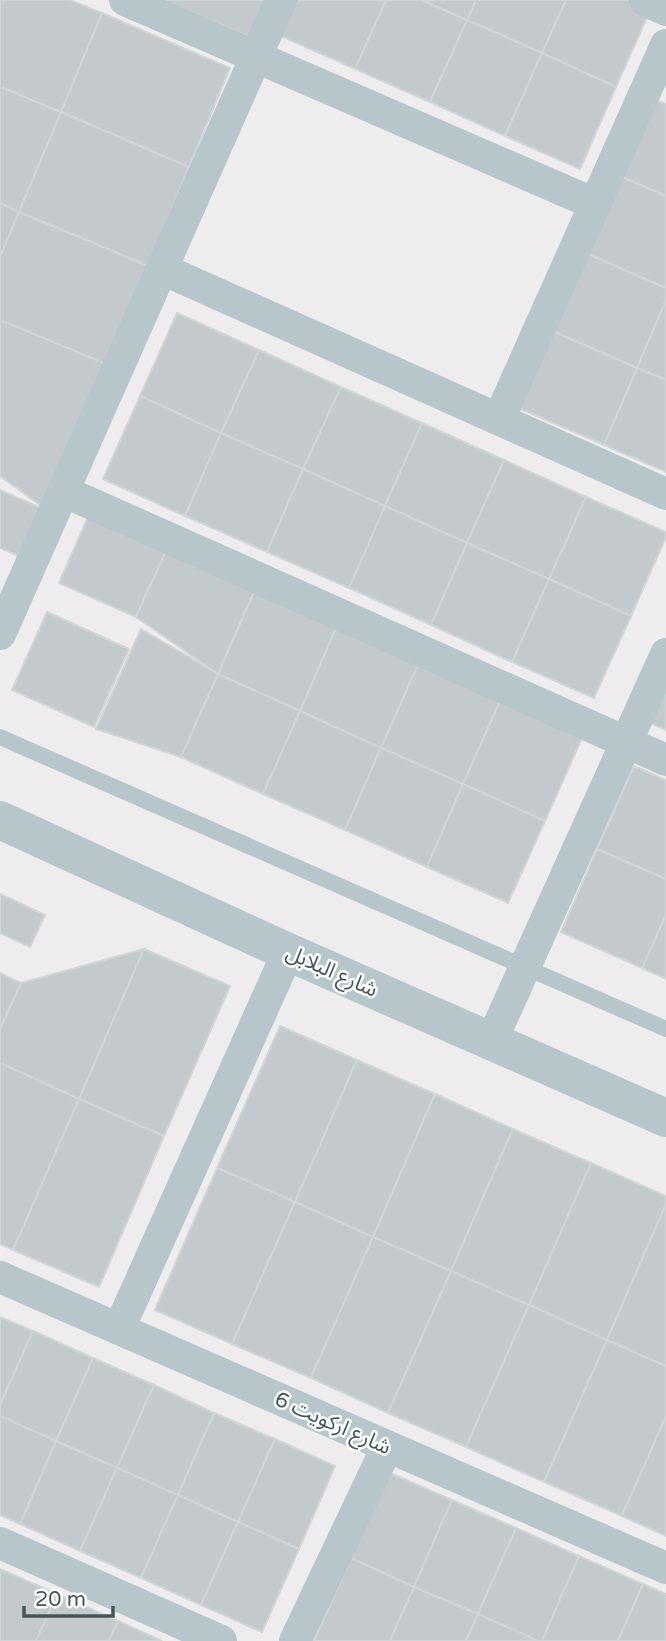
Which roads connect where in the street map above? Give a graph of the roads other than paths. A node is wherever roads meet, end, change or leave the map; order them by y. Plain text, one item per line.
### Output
1 (125, 0) edge
2 (281, 0) edge
3 (645, 0) edge
4 (666, 9) edge
5 (666, 45) edge
6 (256, 57) junction
7 (595, 204) junction
8 (162, 269) junction
9 (499, 419) junction
10 (63, 492) junction
11 (666, 494) edge
12 (0, 634) edge
13 (666, 654) edge
14 (0, 737) edge
15 (627, 743) junction
16 (666, 760) edge
17 (0, 820) edge
18 (288, 952) junction
19 (526, 967) junction
20 (666, 1029) edge
21 (492, 1040) junction
22 (666, 1118) edge
23 (0, 1277) edge
24 (118, 1329) junction
25 (387, 1447) junction
26 (0, 1543) edge
27 (666, 1568) edge
28 (220, 1641) edge
29 (295, 1641) edge

1 - 6 street
2 - 6 street
3 - 4 street
5 - 7 street
6 - 7 street
6 - 8 street
7 - 9 street
8 - 9 street
8 - 10 street
9 - 11 street
10 - 12 street
10 - 15 street
13 - 15 street
14 - 19 lane
15 - 16 street
15 - 19 street
17 - 18 street, شارع البلابل
18 - 21 street, شارع البلابل
18 - 24 street
19 - 20 lane
19 - 21 street
21 - 22 street, شارع البلابل
23 - 24 street, شارع اركويت 6
24 - 25 street, شارع اركويت 6
25 - 27 street, شارع اركويت 6
25 - 29 street
26 - 28 street

